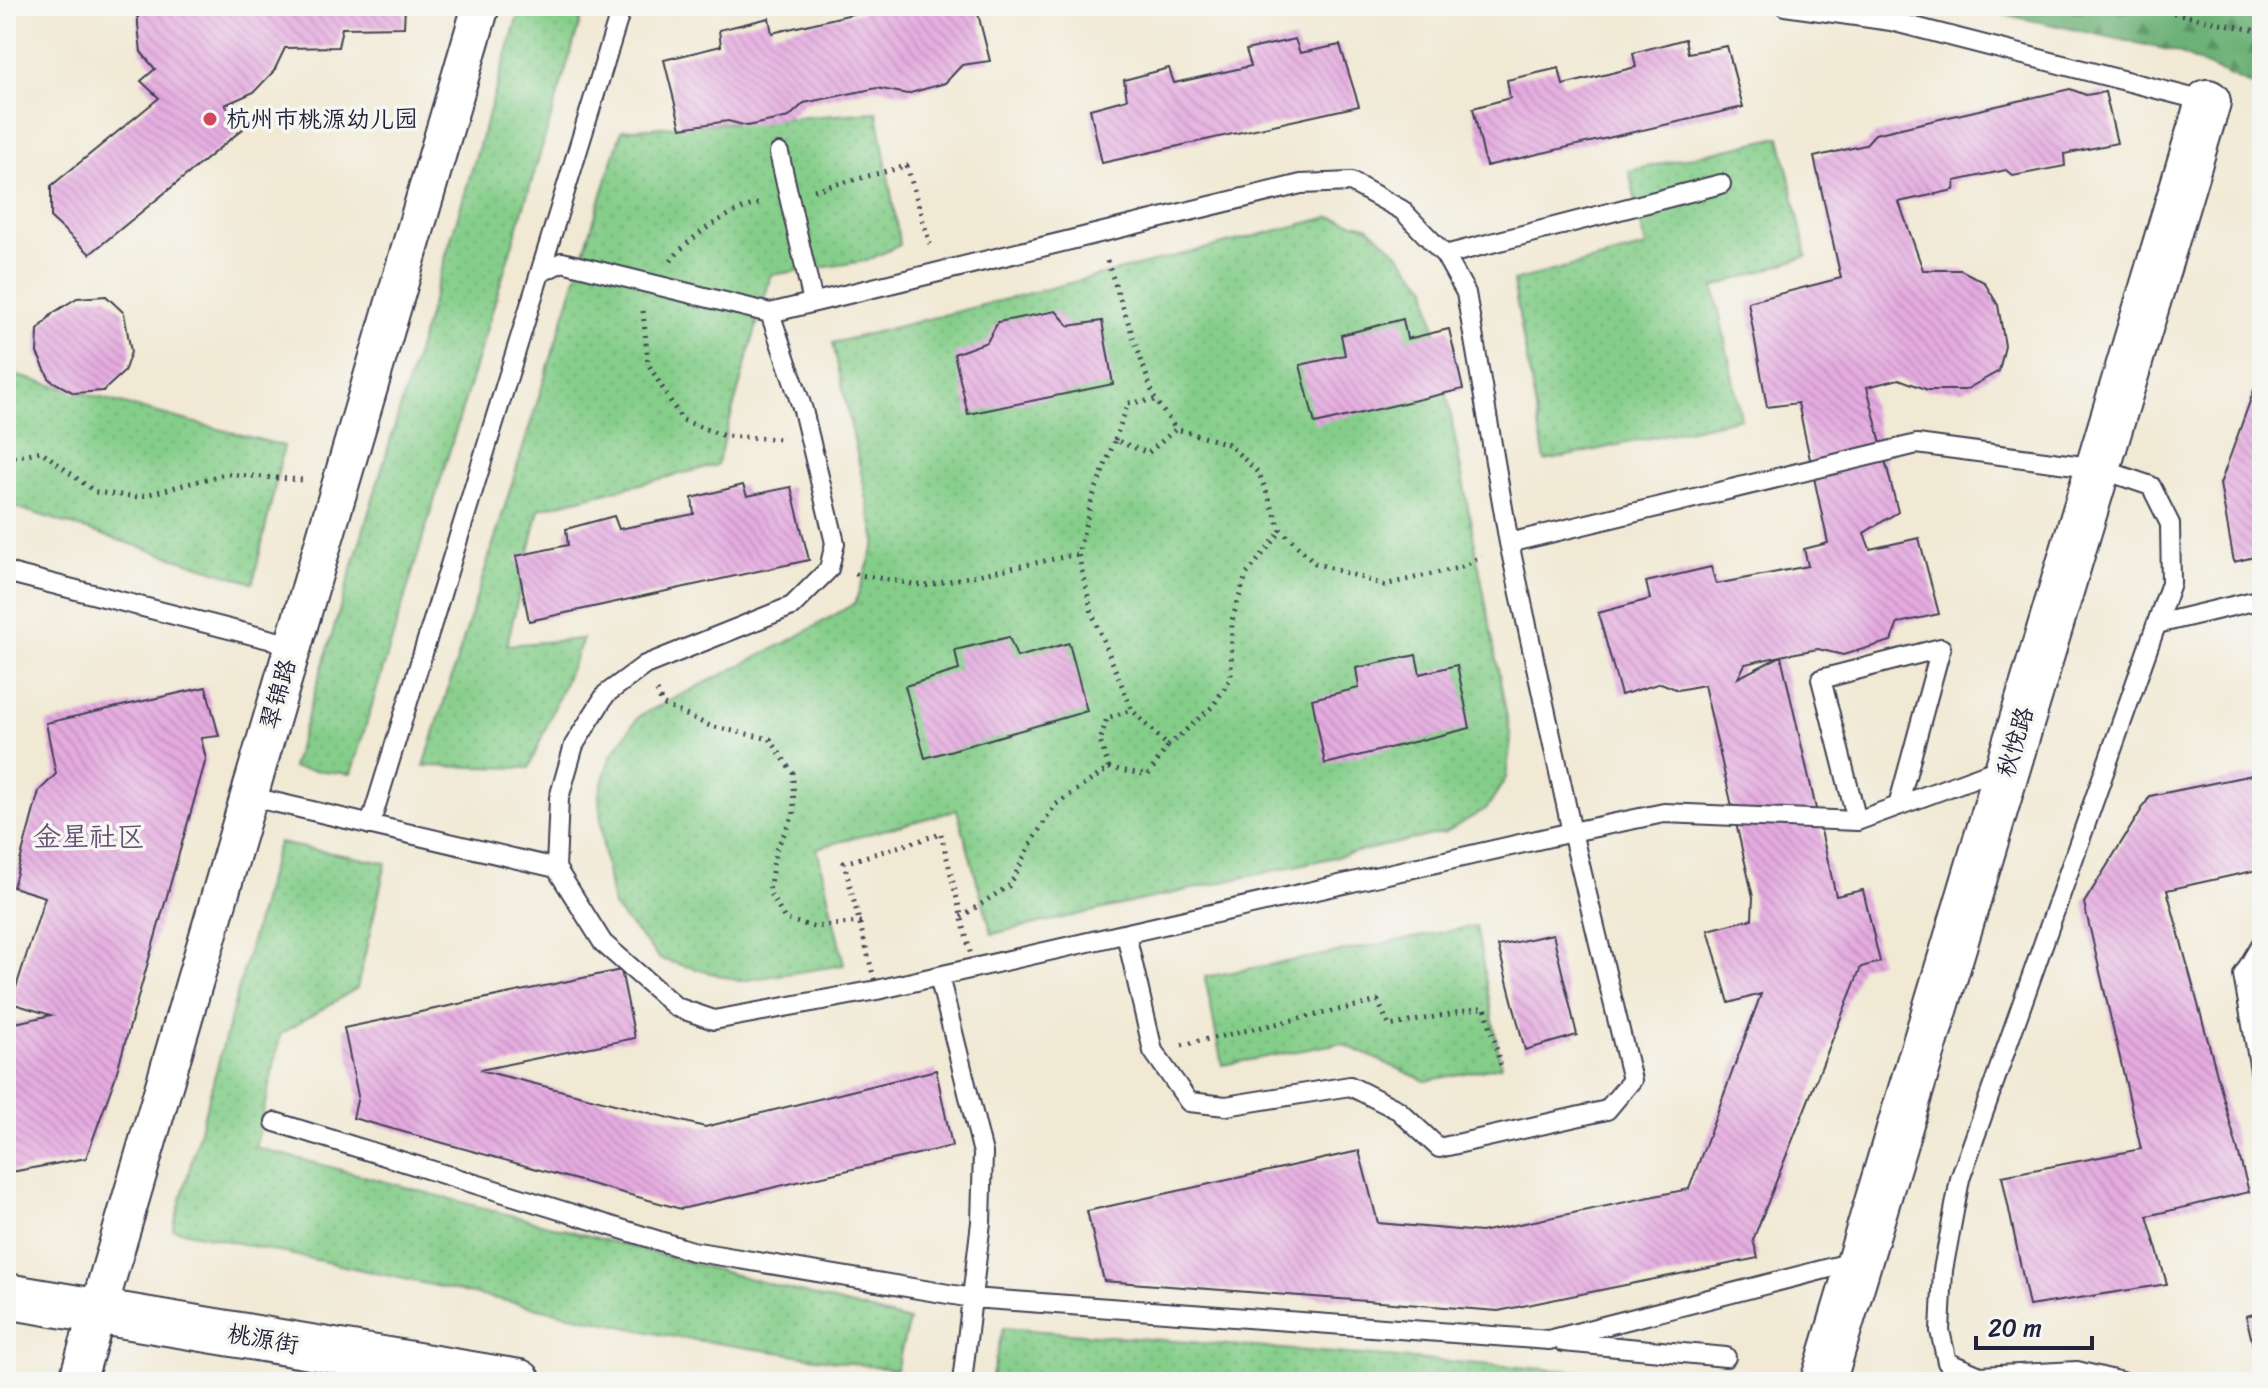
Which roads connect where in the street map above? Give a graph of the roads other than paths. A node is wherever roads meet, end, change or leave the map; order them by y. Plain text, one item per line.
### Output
1 (481, 6) edge
2 (622, 6) edge
3 (1785, 6) edge
4 (2208, 102) joint
5 (779, 153) dead end
6 (1721, 184) dead end
7 (1445, 255) junction
8 (540, 273) junction
9 (813, 302) junction
10 (770, 313) junction
11 (2098, 468) junction
12 (1509, 543) junction
13 (6, 572) edge
14 (2262, 599) edge
15 (2157, 624) junction
16 (292, 645) junction
17 (2008, 765) junction
18 (248, 796) junction
19 (1898, 806) junction
20 (1857, 821) junction
21 (370, 825) junction
22 (1572, 832) junction
23 (556, 868) junction
24 (1126, 934) junction
25 (2262, 943) edge
26 (939, 976) junction
27 (2262, 1081) edge
28 (275, 1122) dead end
29 (1860, 1260) junction
30 (6, 1296) edge
31 (972, 1298) junction
32 (98, 1311) junction
33 (1549, 1340) junction
34 (1726, 1357) dead end
35 (77, 1382) edge
36 (519, 1382) edge
37 (962, 1382) edge
38 (1823, 1382) edge
39 (2122, 1382) edge

1 - 16 street, 翠锦路
2 - 8 lane
3 - 4 lane
4 - 11 street, 秋悦路
5 - 9 lane
6 - 7 lane
7 - 9 lane
7 - 12 lane
8 - 10 lane
8 - 21 lane
9 - 10 lane
10 - 23 lane
11 - 12 lane
11 - 15 lane
11 - 17 street, 秋悦路
12 - 22 lane
13 - 16 lane
14 - 15 lane
15 - 39 lane
16 - 18 street, 翠锦路
17 - 19 lane
17 - 29 street, 秋悦路
18 - 21 lane
18 - 32 street, 翠锦路
19 - 20 lane
19 - 20 lane
20 - 22 lane
21 - 23 lane
22 - 24 lane
22 - 24 lane
23 - 26 lane
24 - 26 lane
25 - 27 lane
26 - 31 lane
28 - 31 lane
29 - 33 lane
29 - 38 street, 秋悦路
30 - 32 street, 桃源街
31 - 33 lane
31 - 37 lane
32 - 35 street, 翠锦路
32 - 36 street, 桃源街
33 - 34 lane

